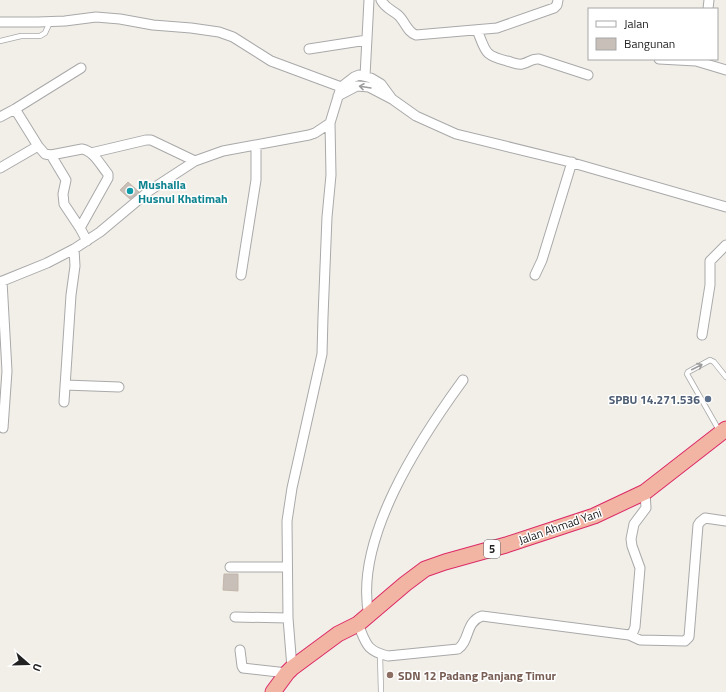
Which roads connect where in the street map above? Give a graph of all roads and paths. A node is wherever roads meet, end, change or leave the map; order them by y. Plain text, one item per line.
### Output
1 (369, 0) edge
2 (380, 0) edge
3 (558, 0) edge
4 (0, 22) edge
5 (50, 22) junction
6 (477, 30) junction
7 (367, 40) junction
8 (0, 41) edge
9 (309, 49) dead end
10 (697, 60) edge
11 (81, 68) dead end
12 (726, 70) edge
13 (588, 75) dead end
14 (365, 76) junction
15 (341, 87) junction
16 (338, 96) junction
17 (392, 99) junction
18 (15, 109) junction
19 (0, 117) edge
20 (330, 123) junction
21 (256, 145) junction
22 (38, 146) junction
23 (91, 153) junction
24 (51, 155) junction
25 (196, 161) junction
26 (572, 162) junction
27 (0, 168) edge
28 (726, 207) edge
29 (80, 228) junction
30 (87, 241) junction
31 (726, 245) edge
32 (74, 249) junction
33 (241, 275) dead end
34 (535, 275) dead end
35 (1, 281) edge
36 (702, 335) dead end
37 (726, 378) edge
38 (463, 380) dead end
39 (66, 385) junction
40 (119, 387) dead end
41 (64, 402) dead end
42 (3, 428) dead end
43 (723, 431) edge
44 (645, 492) junction
45 (726, 521) edge
46 (230, 567) dead end
47 (287, 567) junction
48 (235, 617) dead end
49 (288, 618) junction
50 (363, 620) junction
51 (630, 635) junction
52 (240, 650) dead end
53 (380, 654) junction
54 (289, 670) junction
55 (273, 692) edge
56 (380, 692) edge

1 - 7 street
2 - 6 street
3 - 6 street
4 - 5 street
5 - 8 lane
5 - 15 street
6 - 13 street
7 - 9 street
7 - 14 street
10 - 12 street
11 - 18 street
14 - 15 street
14 - 17 street
15 - 16 street
17 -> 16 street
16 - 20 street
17 - 26 street
18 - 19 street
18 - 22 street
20 - 21 street
20 - 47 street
21 - 25 street
21 - 33 street
22 - 24 street
22 - 27 street
23 - 24 street
23 - 25 street
23 - 29 street
24 - 29 street
25 - 30 street
26 - 28 street
26 - 34 street
29 - 30 street
30 - 32 street
31 - 36 street
32 - 35 street
32 - 39 street
35 - 42 street
43 -> 37 lane
38 - 50 street
39 - 40 street
39 - 41 street
43 - 44 highway, Jalan Ahmad Yani / 5
44 - 50 highway, Jalan Ahmad Yani / 5
44 - 51 street
45 - 51 street
46 - 47 street
47 - 49 street
48 - 49 street
49 - 54 street
50 - 53 street
50 - 54 highway, Jalan Ahmad Yani / 5
51 - 53 street
52 - 54 street
53 - 56 lane
54 - 55 highway, Jalan Ahmad Yani / 5

